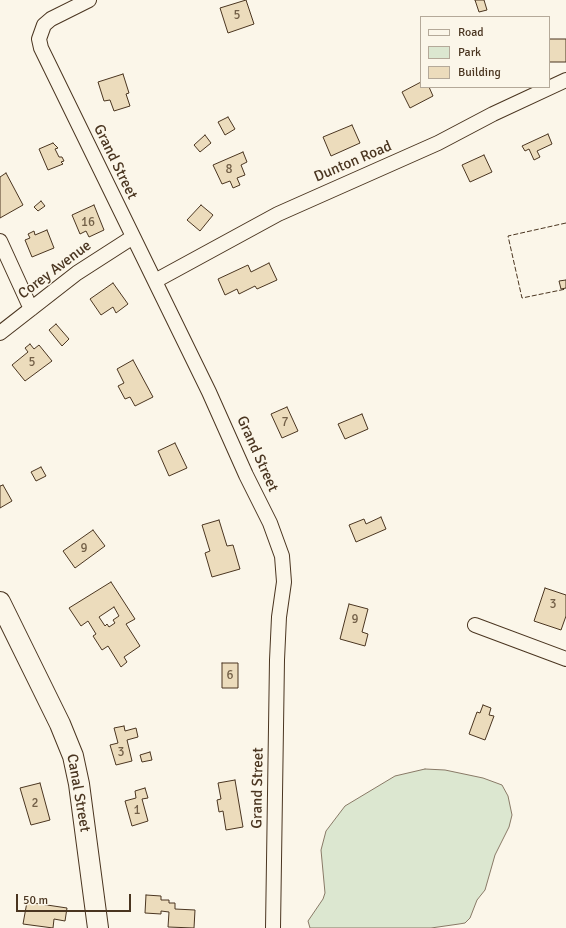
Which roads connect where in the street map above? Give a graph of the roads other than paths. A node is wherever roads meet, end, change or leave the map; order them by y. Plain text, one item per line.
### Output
1 (89, 0) edge
2 (566, 80) edge
3 (550, 87) edge
4 (549, 88) edge
5 (133, 237) junction
6 (0, 241) edge
7 (156, 281) junction
8 (30, 309) junction
9 (0, 333) edge
10 (0, 602) edge
11 (475, 625) dead end
12 (566, 659) edge
13 (98, 928) edge
14 (273, 928) edge

1 - 5 street, Grand Street
2 - 3 street, Dunton Road
4 - 7 street, Dunton Road
5 - 7 street, Grand Street
5 - 8 street, Corey Avenue
6 - 8 street
7 - 14 street, Grand Street
8 - 9 street, Corey Avenue
10 - 13 street, Canal Street
11 - 12 street

